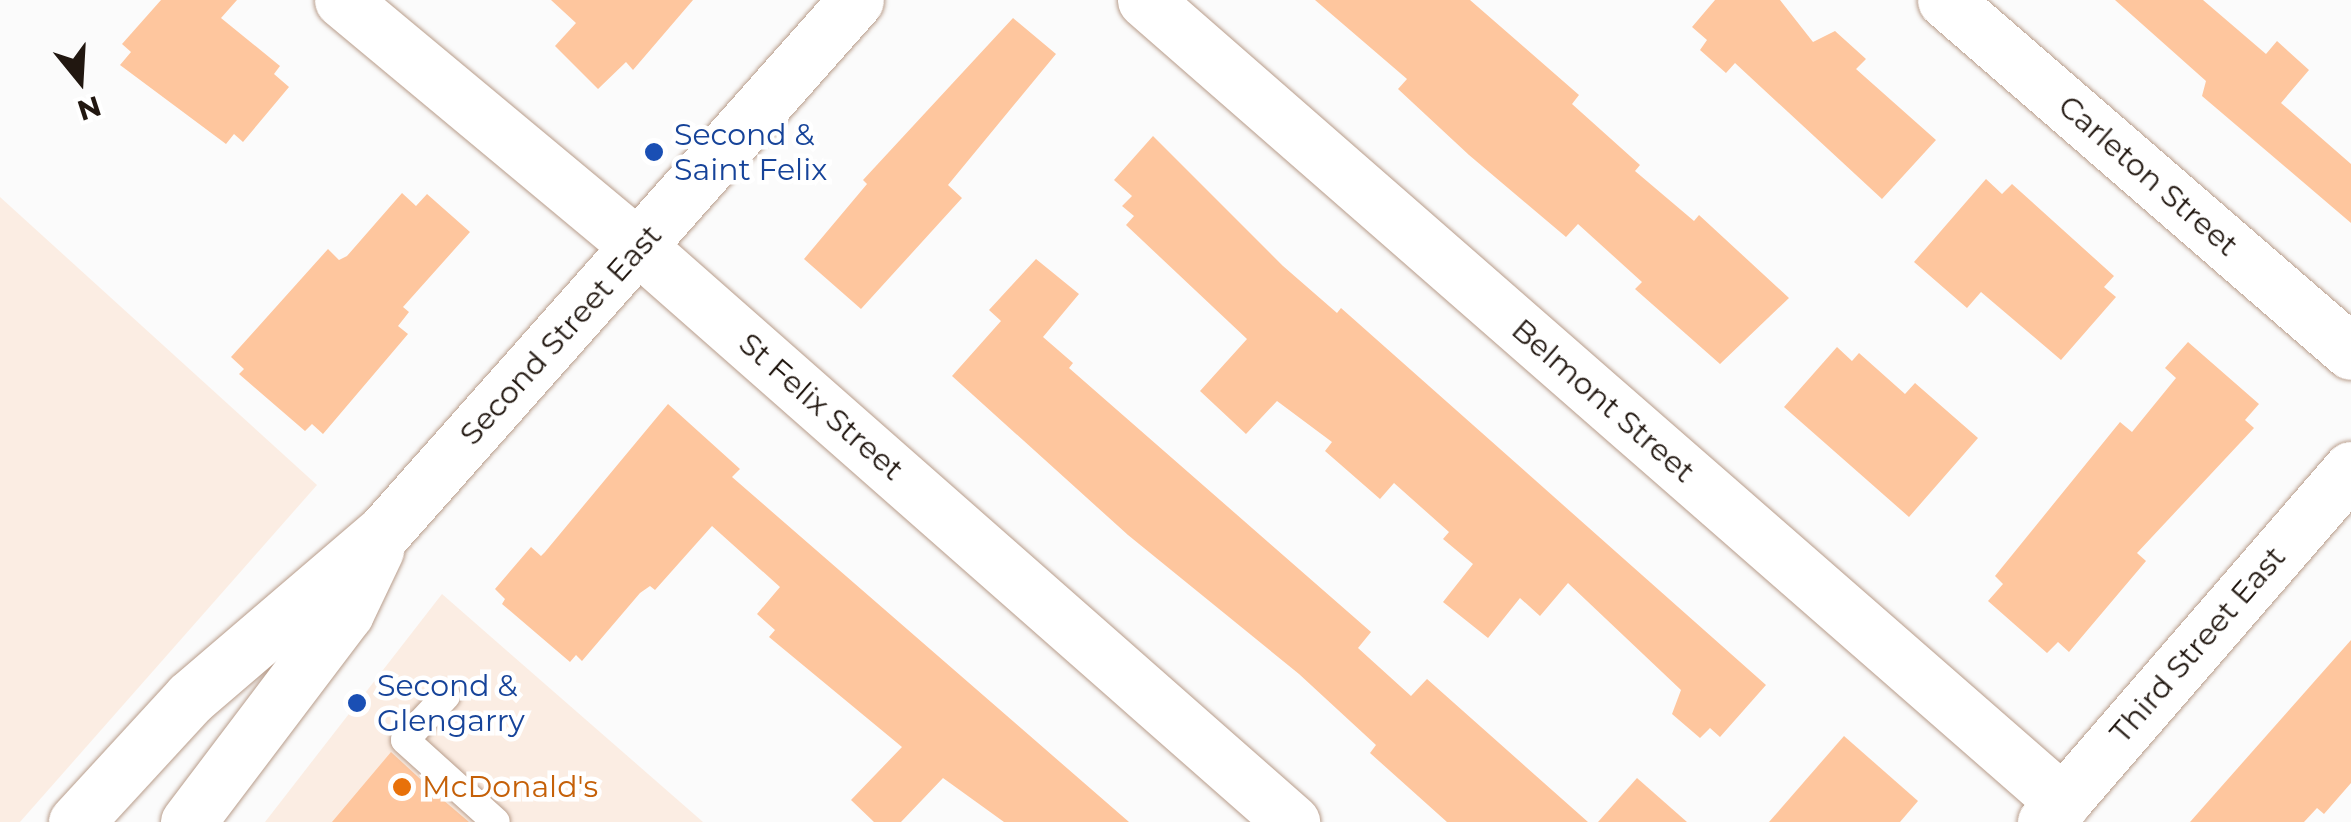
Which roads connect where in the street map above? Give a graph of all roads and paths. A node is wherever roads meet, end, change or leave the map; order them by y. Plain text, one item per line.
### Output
1 (342, 0) edge
2 (856, 0) edge
3 (1145, 0) edge
4 (1944, 0) edge
5 (640, 248) junction
6 (2351, 352) edge
7 (2351, 468) edge
8 (384, 532) junction
9 (446, 696) dead end
10 (2054, 812) edge
11 (76, 822) edge
12 (188, 822) edge
13 (496, 822) edge
14 (1292, 822) edge

1 - 5 street, St Felix Street
2 - 5 street, Second Street East
3 - 10 street, Belmont Street
4 - 6 street, Carleton Street
5 - 8 street, Second Street East
5 - 14 street, St Felix Street
7 - 10 street, Third Street East
8 - 11 street, Second Street East
8 - 12 street, Second Street East
9 - 13 lane

